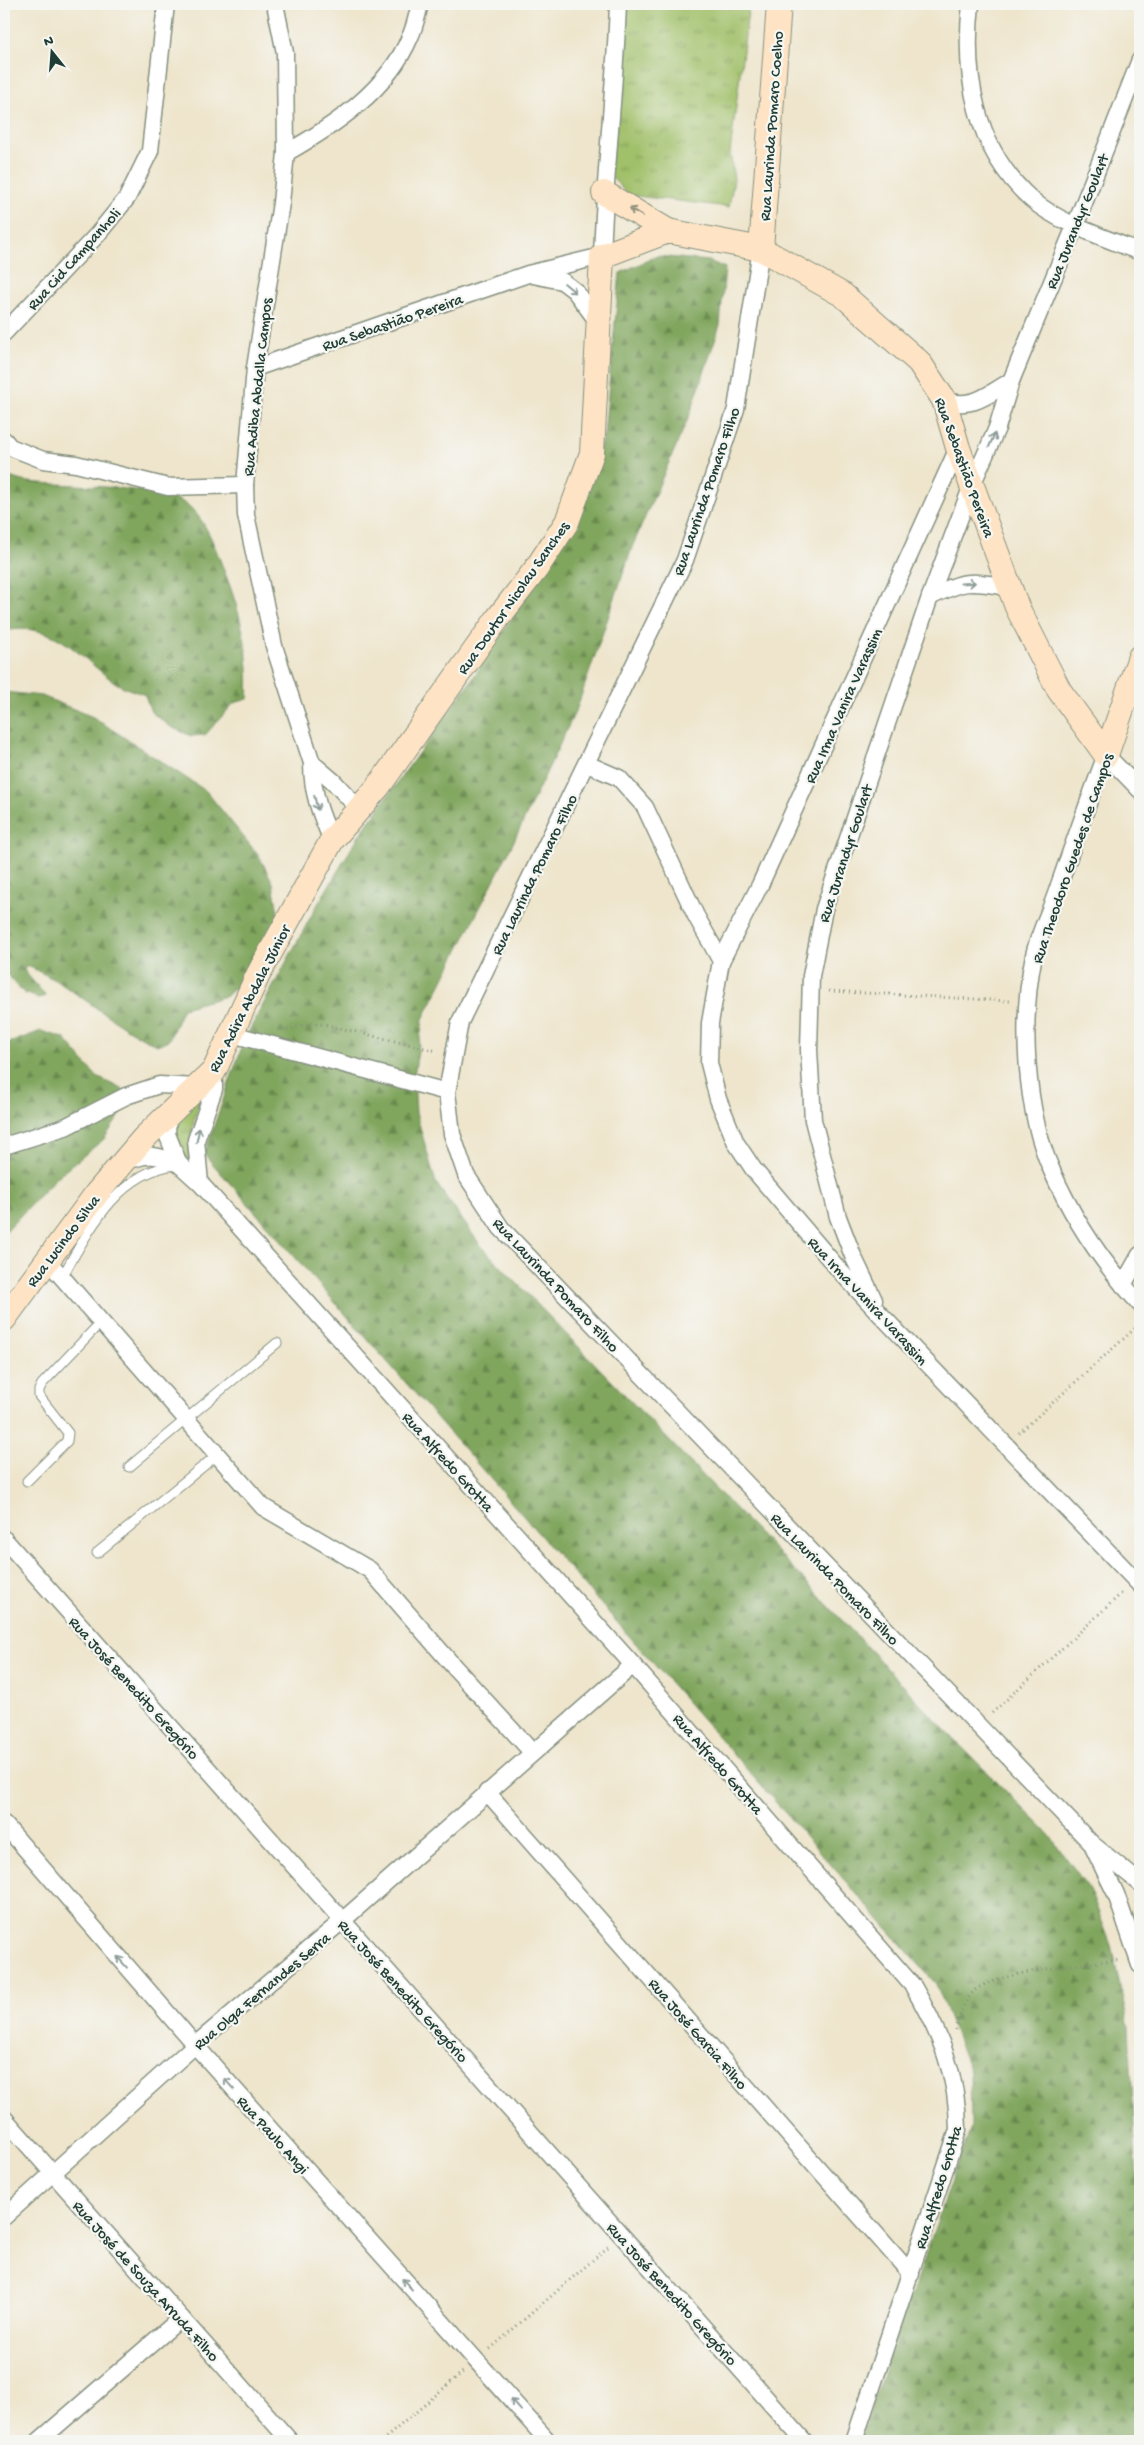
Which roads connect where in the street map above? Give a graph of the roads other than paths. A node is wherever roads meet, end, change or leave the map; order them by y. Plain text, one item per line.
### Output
1 (166, 4) edge
2 (274, 4) edge
3 (420, 4) edge
4 (618, 4) edge
5 (779, 4) edge
6 (971, 4) edge
7 (1140, 60) edge
8 (286, 153) junction
9 (604, 193) junction
10 (1075, 226) junction
11 (668, 231) junction
12 (761, 249) junction
13 (1140, 252) edge
14 (602, 256) junction
15 (528, 274) junction
16 (598, 322) junction
17 (4, 333) edge
18 (256, 368) junction
19 (1011, 381) junction
20 (944, 400) junction
21 (4, 440) edge
22 (958, 448) junction
23 (245, 485) junction
24 (972, 485) junction
25 (1009, 587) junction
26 (930, 597) junction
27 (1140, 657) edge
28 (1106, 755) junction
29 (312, 763) junction
30 (587, 764) junction
31 (1140, 790) edge
32 (359, 809) junction
33 (332, 840) junction
34 (721, 961) junction
35 (232, 1034) junction
36 (214, 1070) junction
37 (197, 1087) junction
38 (447, 1092) junction
39 (168, 1115) junction
40 (143, 1139) joint
41 (4, 1146) edge
42 (122, 1162) junction
43 (179, 1164) junction
44 (200, 1183) junction
45 (1140, 1255) edge
46 (55, 1269) junction
47 (1123, 1285) junction
48 (1140, 1304) edge
49 (881, 1315) junction
50 (4, 1319) edge
51 (101, 1322) junction
52 (278, 1343) dead end
53 (186, 1420) junction
54 (217, 1455) junction
55 (129, 1467) dead end
56 (27, 1480) dead end
57 (4, 1539) edge
58 (97, 1553) dead end
59 (1138, 1583) edge
60 (633, 1665) junction
61 (532, 1752) junction
62 (487, 1792) junction
63 (4, 1824) edge
64 (1092, 1844) junction
65 (1140, 1883) edge
66 (342, 1921) junction
67 (1139, 1961) edge
68 (195, 2045) junction
69 (4, 2118) edge
70 (52, 2174) junction
71 (4, 2217) edge
72 (911, 2274) junction
73 (181, 2318) junction
74 (39, 2441) edge
75 (290, 2441) edge
76 (548, 2441) edge
77 (804, 2441) edge
78 (854, 2441) edge

1 - 17 street, Rua Cid Campanholi
2 - 8 street, Rua Adiba Abdalla Campos
3 - 8 street
4 - 9 street
5 - 12 street, Rua Laurinda Pomaro Coelho
6 - 10 street
7 - 10 street, Rua Jurandyr Goulart
8 - 18 street, Rua Adiba Abdalla Campos
11 -> 9 street
9 - 14 street
10 - 13 street
10 - 19 street, Rua Jurandyr Goulart
11 - 12 street, Rua Sebastião Pereira
11 - 14 street, Rua Sebastião Pereira
12 - 20 street, Rua Sebastião Pereira
12 - 30 street, Rua Laurinda Pomaro Filho
14 - 15 street, Rua Sebastião Pereira
14 - 16 street, Rua Doutor Nicolau Sanches
15 -> 16 street
15 - 18 street, Rua Sebastião Pereira
16 - 32 street, Rua Doutor Nicolau Sanches
18 - 23 street, Rua Adiba Abdalla Campos
19 - 20 street
24 -> 19 street, Rua Jurandyr Goulart
20 - 22 street, Rua Sebastião Pereira
21 - 23 street
22 - 24 street, Rua Sebastião Pereira
22 - 34 street, Rua Irma Vanira Varassim
23 - 29 street, Rua Adiba Abdalla Campos
24 - 25 street, Rua Sebastião Pereira
24 - 26 street, Rua Jurandyr Goulart
26 -> 25 street
25 - 28 street, Rua Sebastião Pereira
26 - 49 street, Rua Jurandyr Goulart
27 - 28 street, Rua Theodoro Guedes de Campos
28 - 31 street, Rua Sebastião Pereira
28 - 47 street, Rua Theodoro Guedes de Campos
29 - 32 street
29 -> 33 street, Rua Adiba Abdalla Campos
30 - 34 street
30 - 38 street, Rua Laurinda Pomaro Filho
32 - 33 street, Rua Doutor Nicolau Sanches
33 - 35 street, Rua Adira Abdala Júnior
34 - 49 street, Rua Irma Vanira Varassim
35 - 36 street, Rua Adira Abdala Júnior
35 - 38 street
36 - 37 street, Rua Adira Abdala Júnior
44 -> 36 street
37 - 39 street, Rua Adira Abdala Júnior
37 - 41 street
38 - 64 street, Rua Laurinda Pomaro Filho
39 - 40 street, Rua Adira Abdala Júnior
39 - 43 street, Rua Alfredo Grotta
40 - 42 street, Rua Lucindo Silva
42 - 43 street
42 - 46 street, Rua Lucindo Silva
43 - 44 street, Rua Alfredo Grotta
43 - 46 lane
44 - 60 street, Rua Alfredo Grotta
45 - 47 street
46 - 50 street, Rua Lucindo Silva
46 - 51 street
47 - 48 street, Rua Theodoro Guedes de Campos
49 - 59 street, Rua Irma Vanira Varassim
51 - 53 street
51 - 56 lane
52 - 53 lane
53 - 54 street
53 - 55 lane
54 - 58 lane
54 - 61 street
57 - 66 street, Rua José Benedito Gregório
60 - 61 street, Rua Olga Fernandes Serra
60 - 72 street, Rua Alfredo Grotta
61 - 62 street, Rua Olga Fernandes Serra
62 - 66 street, Rua Olga Fernandes Serra
62 - 72 street, Rua José Garcia Filho
68 -> 63 street, Rua Paulo Angi
64 - 65 street, Rua Laurinda Pomaro Filho
64 - 67 street, Rua Laurinda Pomaro Filho
66 - 68 street, Rua Olga Fernandes Serra
66 - 77 street, Rua José Benedito Gregório
68 - 70 street, Rua Olga Fernandes Serra
76 -> 68 street, Rua Paulo Angi
69 - 70 street, Rua José de Souza Arruda Filho
70 - 71 street, Rua Olga Fernandes Serra
70 - 73 street, Rua José de Souza Arruda Filho
72 - 78 street, Rua Alfredo Grotta
73 - 74 street
73 - 75 street, Rua José de Souza Arruda Filho

